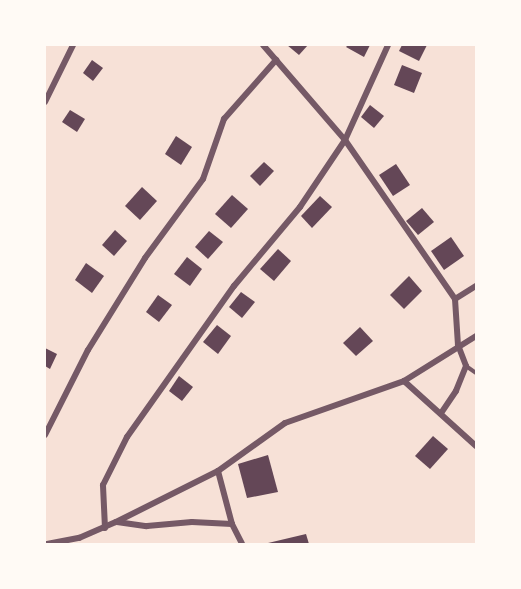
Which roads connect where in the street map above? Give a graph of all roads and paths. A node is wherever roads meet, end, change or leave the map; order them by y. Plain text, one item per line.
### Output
1 (73, 45) edge
2 (262, 45) edge
3 (388, 45) edge
4 (276, 60) junction
5 (48, 87) edge
6 (45, 102) edge
7 (345, 140) junction
8 (476, 286) edge
9 (455, 299) junction
10 (476, 336) edge
11 (458, 345) junction
12 (466, 366) junction
13 (476, 372) edge
14 (404, 381) junction
15 (441, 413) junction
16 (45, 435) edge
17 (476, 446) edge
18 (218, 471) junction
19 (116, 522) junction
20 (232, 524) junction
21 (105, 528) junction
22 (47, 544) edge
23 (242, 544) edge

1 - 5 street
2 - 4 street
3 - 7 street
4 - 7 street
4 - 16 street
5 - 6 street
7 - 9 street
7 - 21 street
8 - 9 street
9 - 11 street
10 - 11 street
11 - 12 street
11 - 14 street
12 - 13 lane
12 - 15 street
14 - 15 street
14 - 18 street
15 - 17 street
18 - 19 street
18 - 20 street
19 - 20 street
19 - 21 street
20 - 23 street
21 - 22 street

